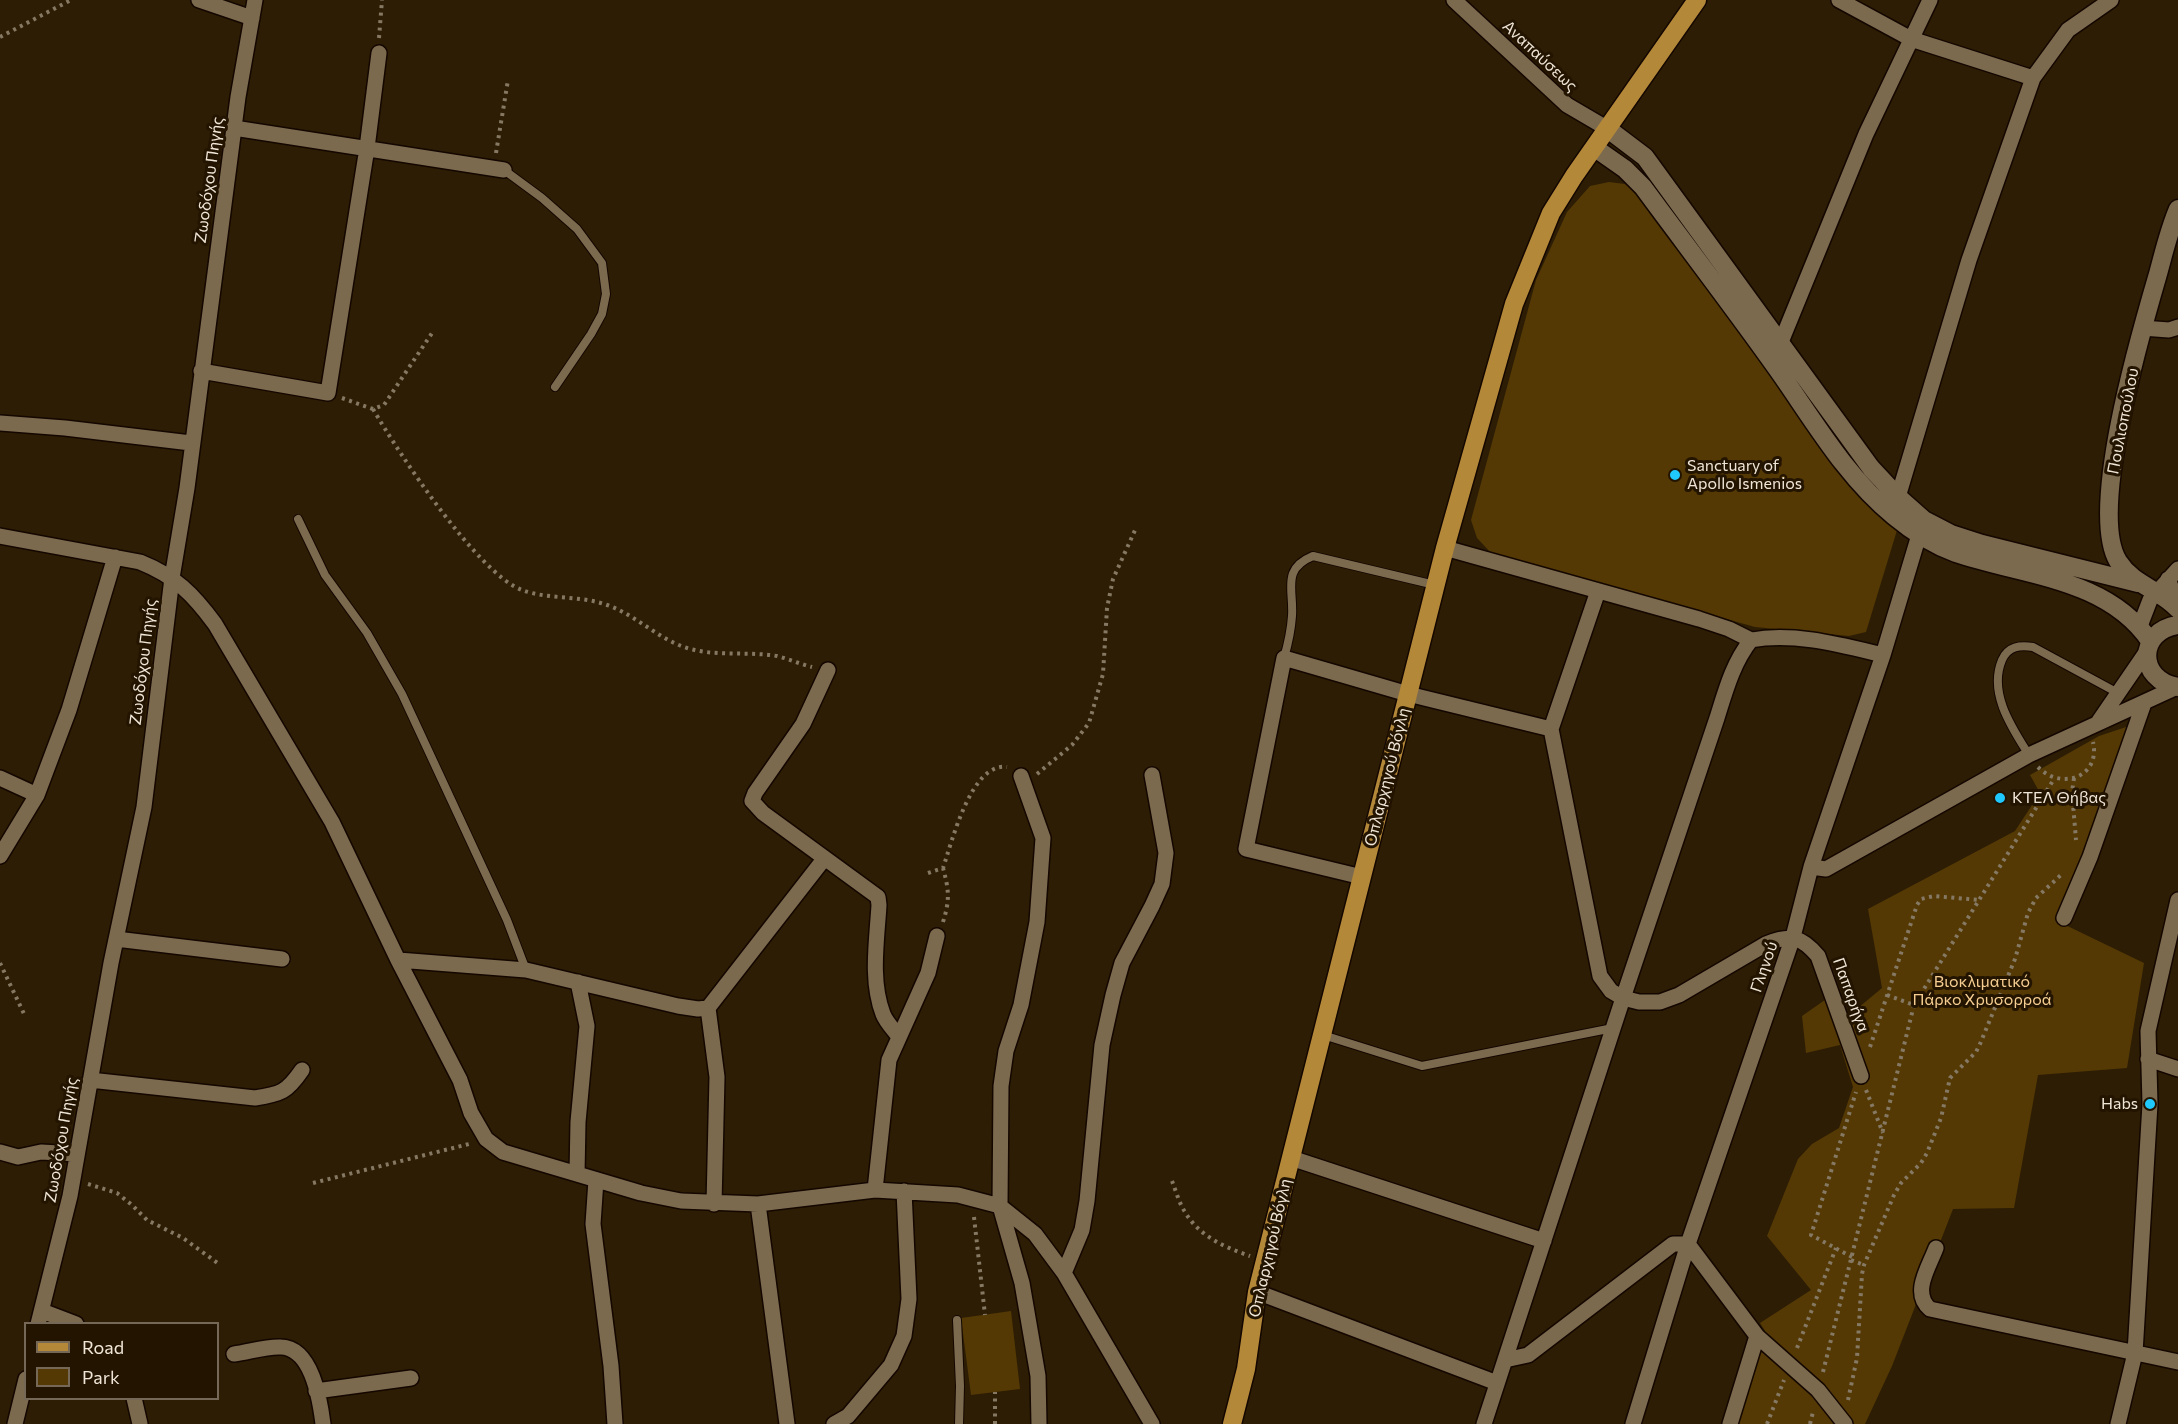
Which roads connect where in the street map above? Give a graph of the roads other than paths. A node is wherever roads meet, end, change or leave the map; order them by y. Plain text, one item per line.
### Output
1 (199, 0) edge
2 (255, 0) edge
3 (1454, 0) edge
4 (1697, 0) edge
5 (1839, 0) edge
6 (1930, 0) edge
7 (2111, 0) edge
8 (252, 18) junction
9 (1911, 39) junction
10 (379, 53) road end
11 (2033, 78) junction
12 (234, 128) junction
13 (1608, 129) junction
14 (367, 148) junction
15 (1595, 148) junction
16 (498, 169) joint
17 (2178, 208) edge
18 (2178, 327) edge
19 (2142, 328) junction
20 (1781, 342) junction
21 (1785, 364) junction
22 (201, 371) junction
23 (555, 387) dead end
24 (0, 423) edge
25 (191, 443) junction
26 (1898, 497) junction
27 (298, 519) dead end
28 (1921, 528) junction
29 (0, 536) edge
30 (1444, 548) junction
31 (115, 558) junction
32 (172, 578) junction
33 (2168, 580) edge
34 (2138, 583) junction
35 (1435, 585) junction
36 (1598, 591) junction
37 (2178, 594) edge
38 (2178, 609) edge
39 (2178, 625) edge
40 (1751, 639) junction
41 (2146, 640) junction
42 (1883, 655) junction
43 (1284, 658) junction
44 (828, 670) road end
45 (2177, 687) edge
46 (2118, 693) junction
47 (1408, 694) junction
48 (2144, 703) junction
49 (2092, 725) junction
50 (1551, 729) junction
51 (2029, 755) junction
52 (1152, 775) dead end
53 (0, 778) edge
54 (1022, 780) road end
55 (38, 795) junction
56 (0, 856) edge
57 (825, 859) junction
58 (1811, 867) junction
59 (1362, 877) junction
60 (2178, 900) edge
61 (2064, 918) dead end
62 (937, 936) road end
63 (1793, 938) junction
64 (116, 939) junction
65 (282, 959) dead end
66 (398, 960) junction
67 (526, 970) junction
68 (578, 982) junction
69 (1623, 998) junction
70 (708, 1008) junction
71 (1613, 1028) junction
72 (1322, 1035) junction
73 (899, 1037) junction
74 (2148, 1059) junction
75 (2178, 1069) edge
76 (302, 1070) dead end
77 (1861, 1076) road end
78 (90, 1080) junction
79 (0, 1152) edge
80 (77, 1154) junction
81 (18, 1157) junction
82 (1291, 1158) junction
83 (0, 1167) edge
84 (577, 1174) junction
85 (596, 1180) junction
86 (875, 1190) junction
87 (904, 1191) junction
88 (714, 1204) junction
89 (758, 1204) junction
90 (1000, 1206) junction
91 (1544, 1240) junction
92 (1688, 1244) junction
93 (1936, 1248) dead end
94 (1064, 1273) junction
95 (1257, 1292) junction
96 (40, 1317) edge
97 (957, 1320) dead end
98 (70, 1322) edge
99 (1756, 1336) junction
100 (2135, 1353) junction
101 (234, 1354) dead end
102 (1504, 1360) junction
103 (2178, 1362) edge
104 (411, 1378) dead end
105 (1497, 1383) junction
106 (24, 1387) edge
107 (316, 1391) junction
108 (134, 1400) edge
109 (1844, 1422) edge
110 (15, 1424) edge
111 (140, 1424) edge
112 (323, 1424) edge
113 (615, 1424) edge
114 (787, 1424) edge
115 (834, 1424) edge
116 (959, 1424) edge
117 (1039, 1424) edge
118 (1152, 1424) edge
119 (1232, 1424) edge
120 (1484, 1424) edge
121 (1633, 1424) edge
122 (1730, 1424) edge
123 (2118, 1424) edge

1 - 8 street
2 - 8 street, Ζωοδόχου Πηγής
3 - 13 street, Αναπαύσεως
4 - 13 main road, Οπλαρχηγού Βόγλη
5 - 9 street
6 - 9 street
7 - 11 street
8 - 12 street, Ζωοδόχου Πηγής
9 - 11 street
9 - 20 street
10 - 14 street
11 - 26 street
12 - 14 street
12 - 22 street, Ζωοδόχου Πηγής
13 - 15 main road, Οπλαρχηγού Βόγλη
13 - 20 street
14 - 16 street
14 - 22 street
15 - 21 street
15 - 30 main road, Οπλαρχηγού Βόγλη
16 - 23 lane
17 - 19 street, Πουλιοπούλου
18 - 19 street
19 - 34 street, Πουλιοπούλου
20 - 21 street
21 - 26 street
21 - 28 street
22 - 25 street, Ζωοδόχου Πηγής
24 - 25 street
25 - 32 street, Ζωοδόχου Πηγής
26 - 28 street
27 - 67 lane
28 - 34 street
28 - 41 street
28 - 42 street, Γληνού
29 - 31 street
30 - 35 main road, Οπλαρχηγού Βόγλη
30 - 36 street
31 - 32 street
31 - 55 street
32 - 64 street, Ζωοδόχου Πηγής
32 - 66 street
33 - 34 street, Πουλιοπούλου
33 - 37 street
33 - 38 street, Πουλιοπούλου
33 - 41 street
35 - 43 lane
35 - 47 main road, Οπλαρχηγού Βόγλη
36 - 40 street
36 - 50 street
39 - 41 street
40 - 42 street
40 - 69 street
41 - 45 street
41 - 46 street
42 - 58 street, Γληνού
43 - 47 street
43 - 59 street
44 - 57 street
45 - 48 street
46 - 49 street
46 - 51 lane
47 - 50 street
47 - 59 main road, Οπλαρχηγού Βόγλη
48 - 49 street
48 - 61 street
49 - 51 street
50 - 69 street
51 - 58 street
52 - 94 street
53 - 55 street
54 - 90 street
55 - 56 street
57 - 70 street
57 - 73 street
58 - 63 street, Γληνού
59 - 72 main road, Οπλαρχηγού Βόγλη
60 - 74 street
62 - 73 street
63 - 69 street
63 - 77 street, Παπαρήγα
63 - 92 street, Γληνού
64 - 65 street
64 - 78 street, Ζωοδόχου Πηγής
66 - 67 street
66 - 84 street
67 - 68 street
68 - 70 street
68 - 84 street
69 - 71 street
70 - 88 street
71 - 72 lane
71 - 91 street
72 - 82 main road, Οπλαρχηγού Βόγλη
73 - 86 street
74 - 75 street
74 - 100 street
76 - 78 street
78 - 80 street, Ζωοδόχου Πηγής
79 - 81 street
80 - 81 street
80 - 96 street, Ζωοδόχου Πηγής
81 - 83 street
82 - 91 street
82 - 95 main road, Οπλαρχηγού Βόγλη
84 - 85 street
85 - 88 street
85 - 113 street
86 - 87 street
86 - 89 street
87 - 90 street
87 - 115 street
88 - 89 street
89 - 114 street
90 - 94 street
90 - 117 street
91 - 102 street
92 - 99 street
92 - 102 street
92 - 121 street, Γληνού
93 - 100 street
94 - 118 street
95 - 105 street
95 - 119 main road, Οπλαρχηγού Βόγλη
96 - 98 street
97 - 116 lane
99 - 109 street
99 - 122 street
100 - 103 street
100 - 123 street
101 - 107 street
102 - 105 street
104 - 107 street
105 - 120 street
106 - 110 street
107 - 112 street
108 - 111 street

